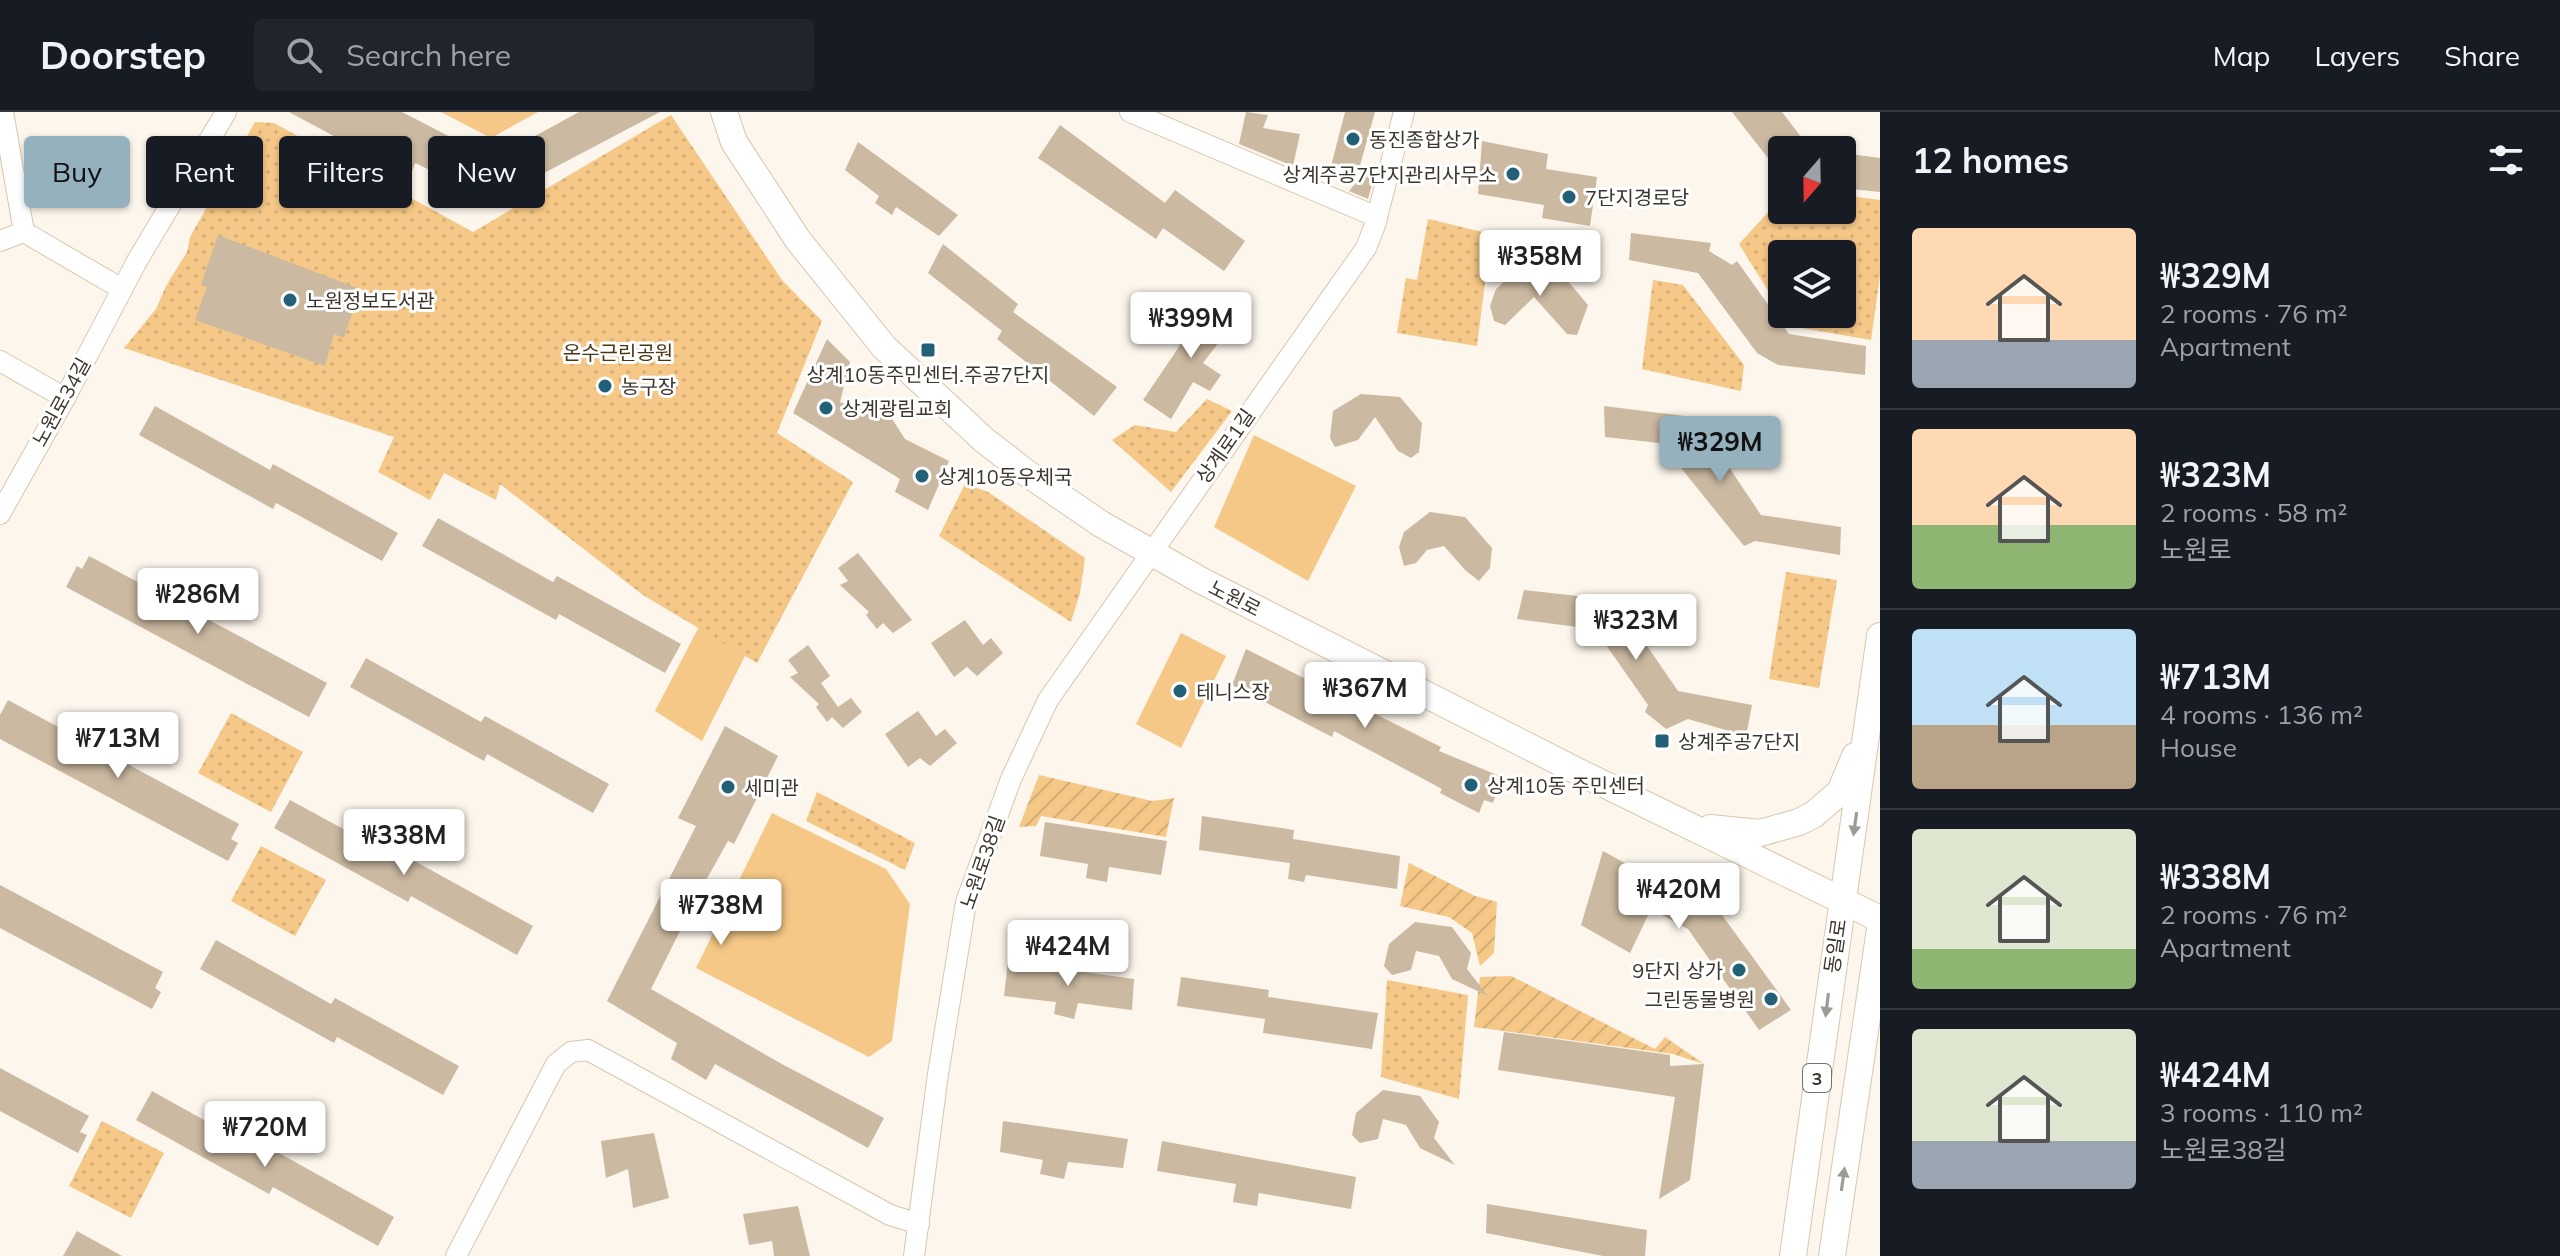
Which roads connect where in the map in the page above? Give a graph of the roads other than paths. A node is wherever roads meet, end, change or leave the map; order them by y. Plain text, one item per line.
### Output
1 (3, 112) edge
2 (226, 112) edge
3 (724, 112) edge
4 (1130, 112) edge
5 (1404, 112) edge
6 (1377, 217) junction
7 (24, 232) junction
8 (0, 241) edge
9 (122, 289) junction
10 (0, 361) edge
11 (65, 398) junction
12 (0, 514) edge
13 (1149, 553) junction
14 (1880, 636) edge
15 (1868, 727) junction
16 (1684, 823) junction
17 (1841, 900) junction
18 (1880, 919) edge
19 (1880, 929) edge
20 (1880, 1046) edge
21 (1849, 1141) junction
22 (919, 1224) junction
23 (456, 1256) edge
24 (914, 1256) edge
25 (1793, 1256) edge
26 (1832, 1256) edge

1 - 7 street
2 - 9 street, 노원로34길
3 - 13 main road, 노원로
4 - 6 street
5 - 6 street, 상계로1길
6 - 13 street, 상계로1길
7 - 8 street
7 - 9 street
9 - 11 street, 노원로34길
10 - 11 street
11 - 12 street, 노원로34길
13 - 16 main road, 노원로
13 - 22 street, 노원로38길
14 - 15 main road, 동일로 / 3
15 - 16 main road
15 -> 17 main road, 동일로 / 3
16 - 17 main road, 노원로
17 - 18 main road, 노원로
17 -> 25 main road, 동일로 / 3
19 - 21 main road, 동일로 / 3
20 - 21 main road
26 -> 21 main road, 동일로 / 3
22 - 23 street
22 - 24 street, 노원로38길

